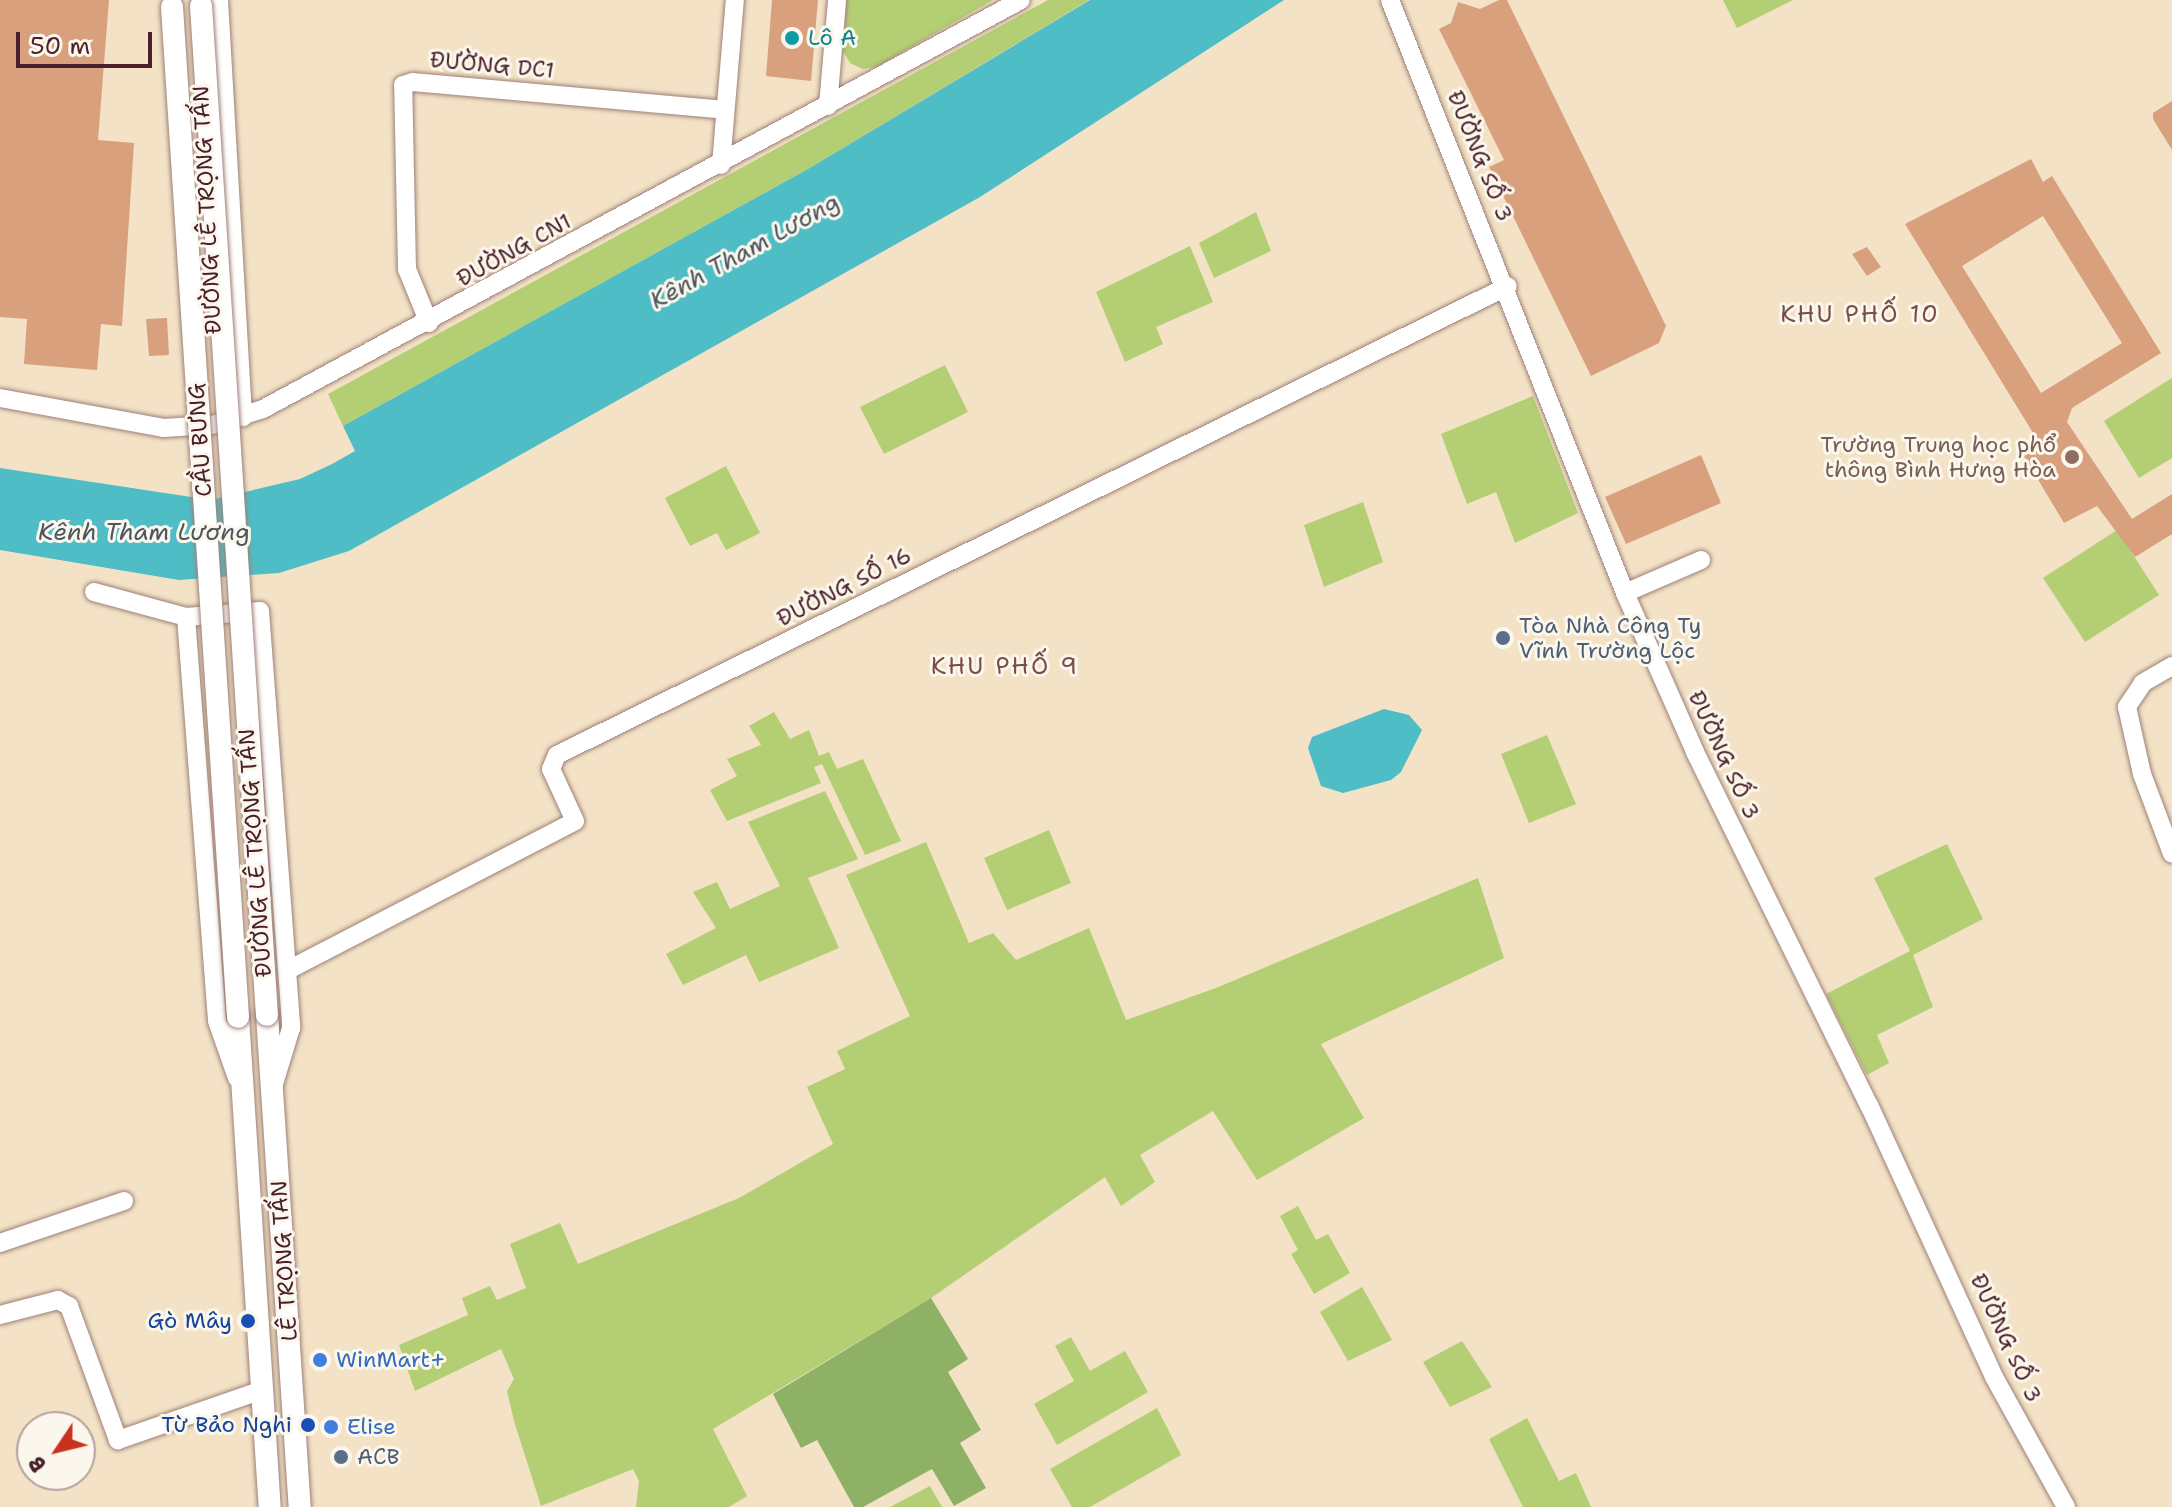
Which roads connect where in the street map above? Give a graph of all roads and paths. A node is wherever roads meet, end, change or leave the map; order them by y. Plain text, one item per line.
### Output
1 (731, 0) edge
2 (837, 0) edge
3 (1021, 0) edge
4 (1390, 0) edge
5 (207, 2) edge
6 (172, 3) edge
7 (828, 106) junction
8 (725, 110) junction
9 (721, 165) junction
10 (1508, 286) junction
11 (429, 323) junction
12 (0, 398) edge
13 (243, 417) junction
14 (1701, 560) dead end
15 (94, 592) dead end
16 (1625, 593) junction
17 (186, 617) junction
18 (2172, 666) edge
19 (2172, 854) edge
20 (288, 970) junction
21 (267, 1015) joint
22 (238, 1017) joint
23 (272, 1090) junction
24 (242, 1092) junction
25 (124, 1201) dead end
26 (0, 1243) edge
27 (0, 1315) edge
28 (289, 1324) junction
29 (259, 1333) junction
30 (262, 1390) junction
31 (270, 1507) edge
32 (300, 1507) edge
33 (2066, 1507) edge

1 - 8 street
2 - 7 street
3 - 7 street, ĐƯỜNG CN1
4 - 10 street, ĐƯỜNG SỐ 3
5 - 13 street, ĐƯỜNG LÊ TRỌNG TẤN
5 - 21 main road, CẦU BƯNG, bridge
6 - 22 main road, CẦU BƯNG, bridge
7 - 9 street, ĐƯỜNG CN1
8 - 9 street
8 - 11 street, ĐƯỜNG DC1
9 - 11 street, ĐƯỜNG CN1
10 - 16 street, ĐƯỜNG SỐ 3
10 - 20 street, ĐƯỜNG SỐ 16
11 - 13 street, ĐƯỜNG CN1
12 - 13 street, ĐƯỜNG CN1
14 - 16 street
15 - 17 street
16 - 33 street, ĐƯỜNG SỐ 3
17 - 20 street, ĐƯỜNG LÊ TRỌNG TẤN
17 - 24 street
18 - 19 street
20 - 23 street, ĐƯỜNG LÊ TRỌNG TẤN
21 - 23 main road, LÊ TRỌNG TẤN
22 - 24 main road, LÊ TRỌNG TẤN
23 - 28 main road, LÊ TRỌNG TẤN
24 - 29 main road, LÊ TRỌNG TẤN
25 - 26 street
27 - 30 street
28 - 29 main road
28 - 32 main road, LÊ TRỌNG TẤN
29 - 30 main road, LÊ TRỌNG TẤN
30 - 31 main road, LÊ TRỌNG TẤN

